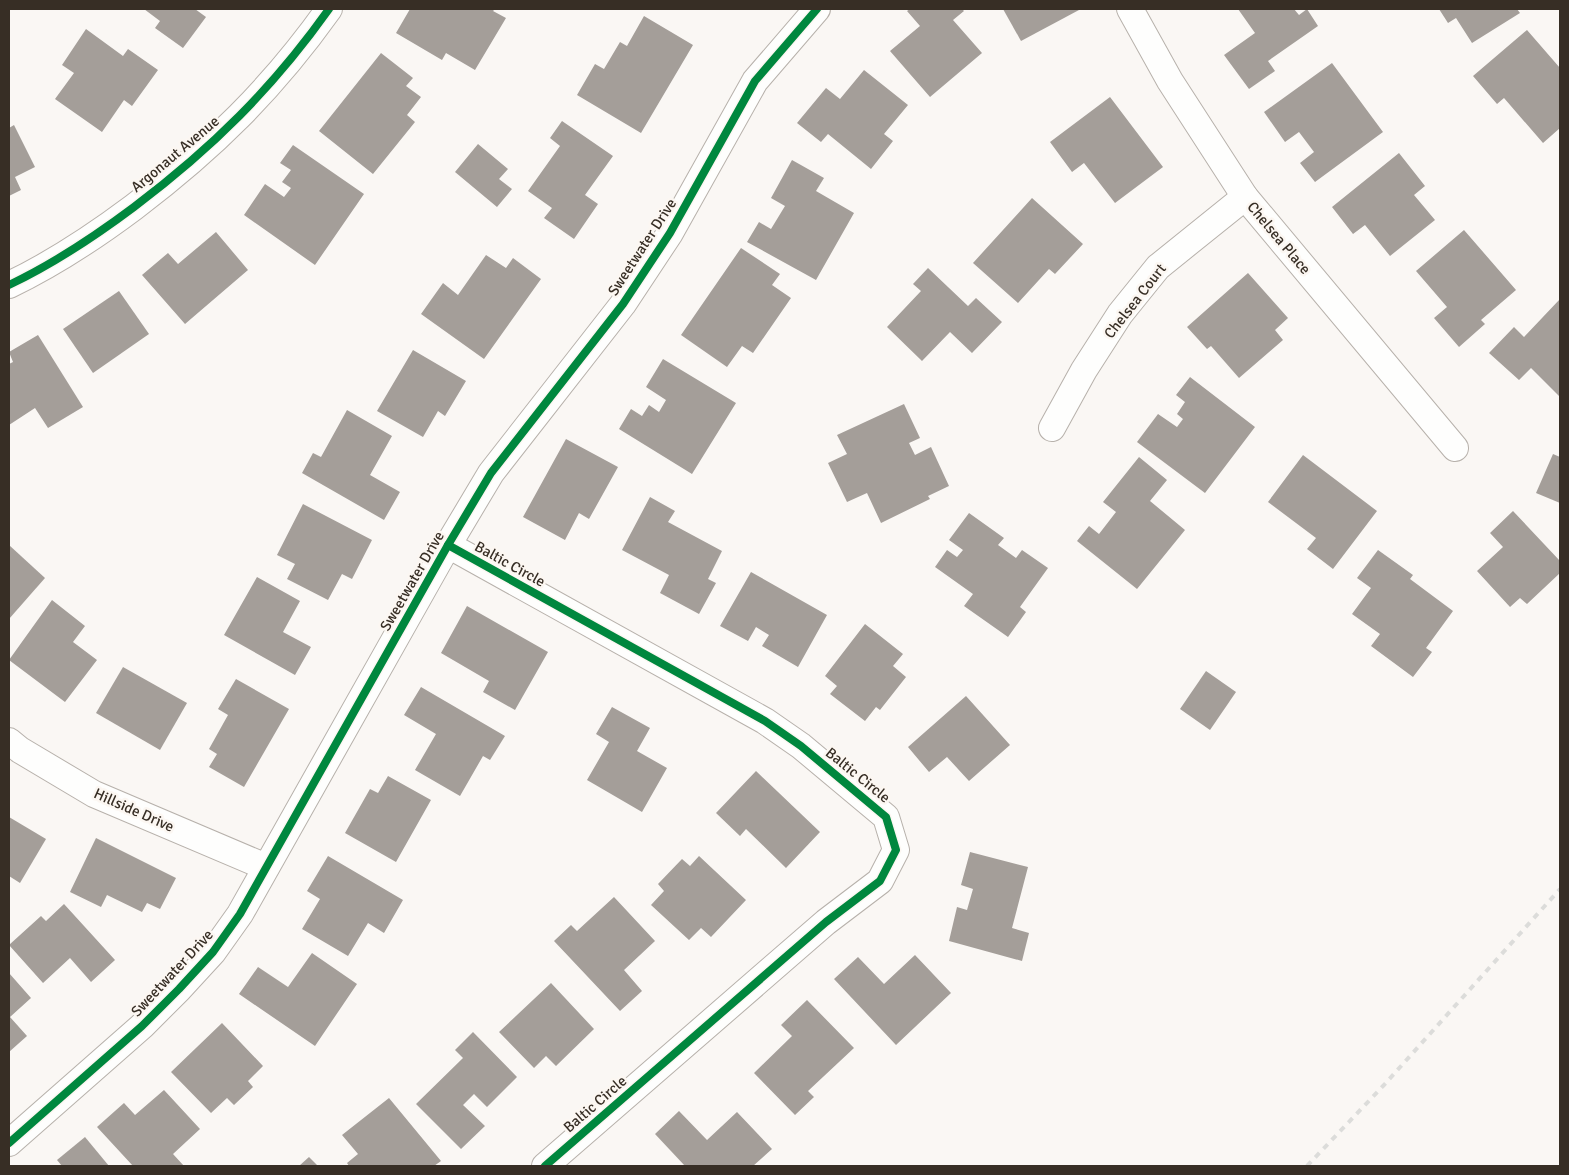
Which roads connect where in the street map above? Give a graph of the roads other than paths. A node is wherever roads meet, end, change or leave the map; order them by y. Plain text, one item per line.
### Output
1 (329, 9) edge
2 (817, 9) edge
3 (1130, 9) edge
4 (1245, 197) junction
5 (9, 285) edge
6 (1052, 428) dead end
7 (1455, 448) dead end
8 (448, 545) junction
9 (9, 741) edge
10 (266, 867) junction
11 (9, 1143) edge
12 (545, 1166) edge

1 - 5 street, Argonaut Avenue
2 - 8 street, Sweetwater Drive
3 - 4 street, Chelsea Place
4 - 6 street, Chelsea Court
4 - 7 street, Chelsea Place
8 - 10 street, Sweetwater Drive
8 - 12 street, Baltic Circle
9 - 10 street, Hillside Drive
10 - 11 street, Sweetwater Drive

